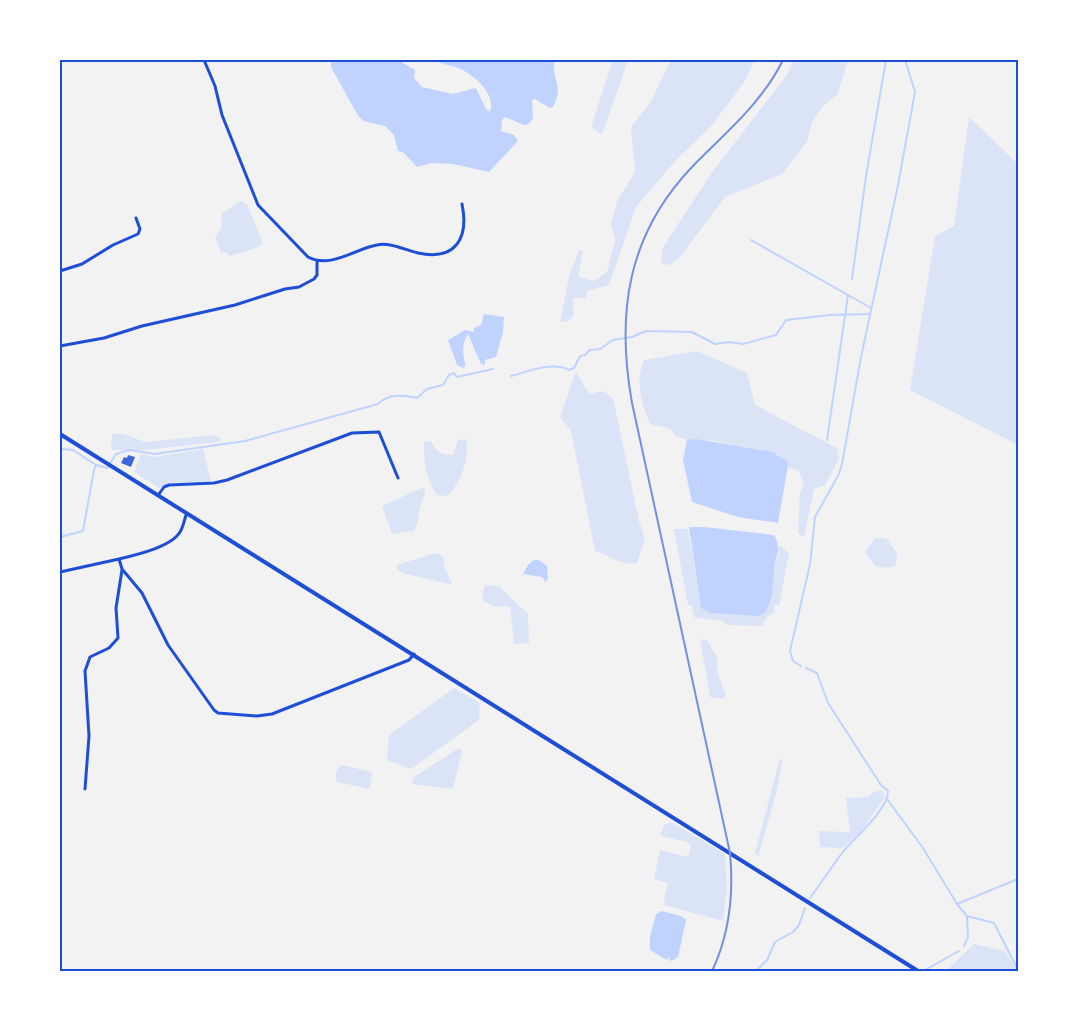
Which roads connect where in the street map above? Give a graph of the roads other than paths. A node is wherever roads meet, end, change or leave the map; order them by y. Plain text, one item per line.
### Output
1 (204, 60) edge
2 (462, 204) dead end
3 (136, 218) dead end
4 (317, 262) junction
5 (60, 271) edge
6 (60, 346) edge
7 (60, 434) edge
8 (398, 478) dead end
9 (159, 494) junction
10 (187, 513) junction
11 (119, 559) junction
12 (122, 570) junction
13 (60, 572) edge
14 (414, 654) junction
15 (85, 789) dead end
16 (918, 971) edge

1 - 4 street
2 - 4 street
3 - 5 street
4 - 6 street
7 - 9 street
8 - 9 street
9 - 10 street
10 - 11 street
10 - 14 street
11 - 12 street
11 - 13 street
12 - 14 street
12 - 15 street
14 - 16 street

